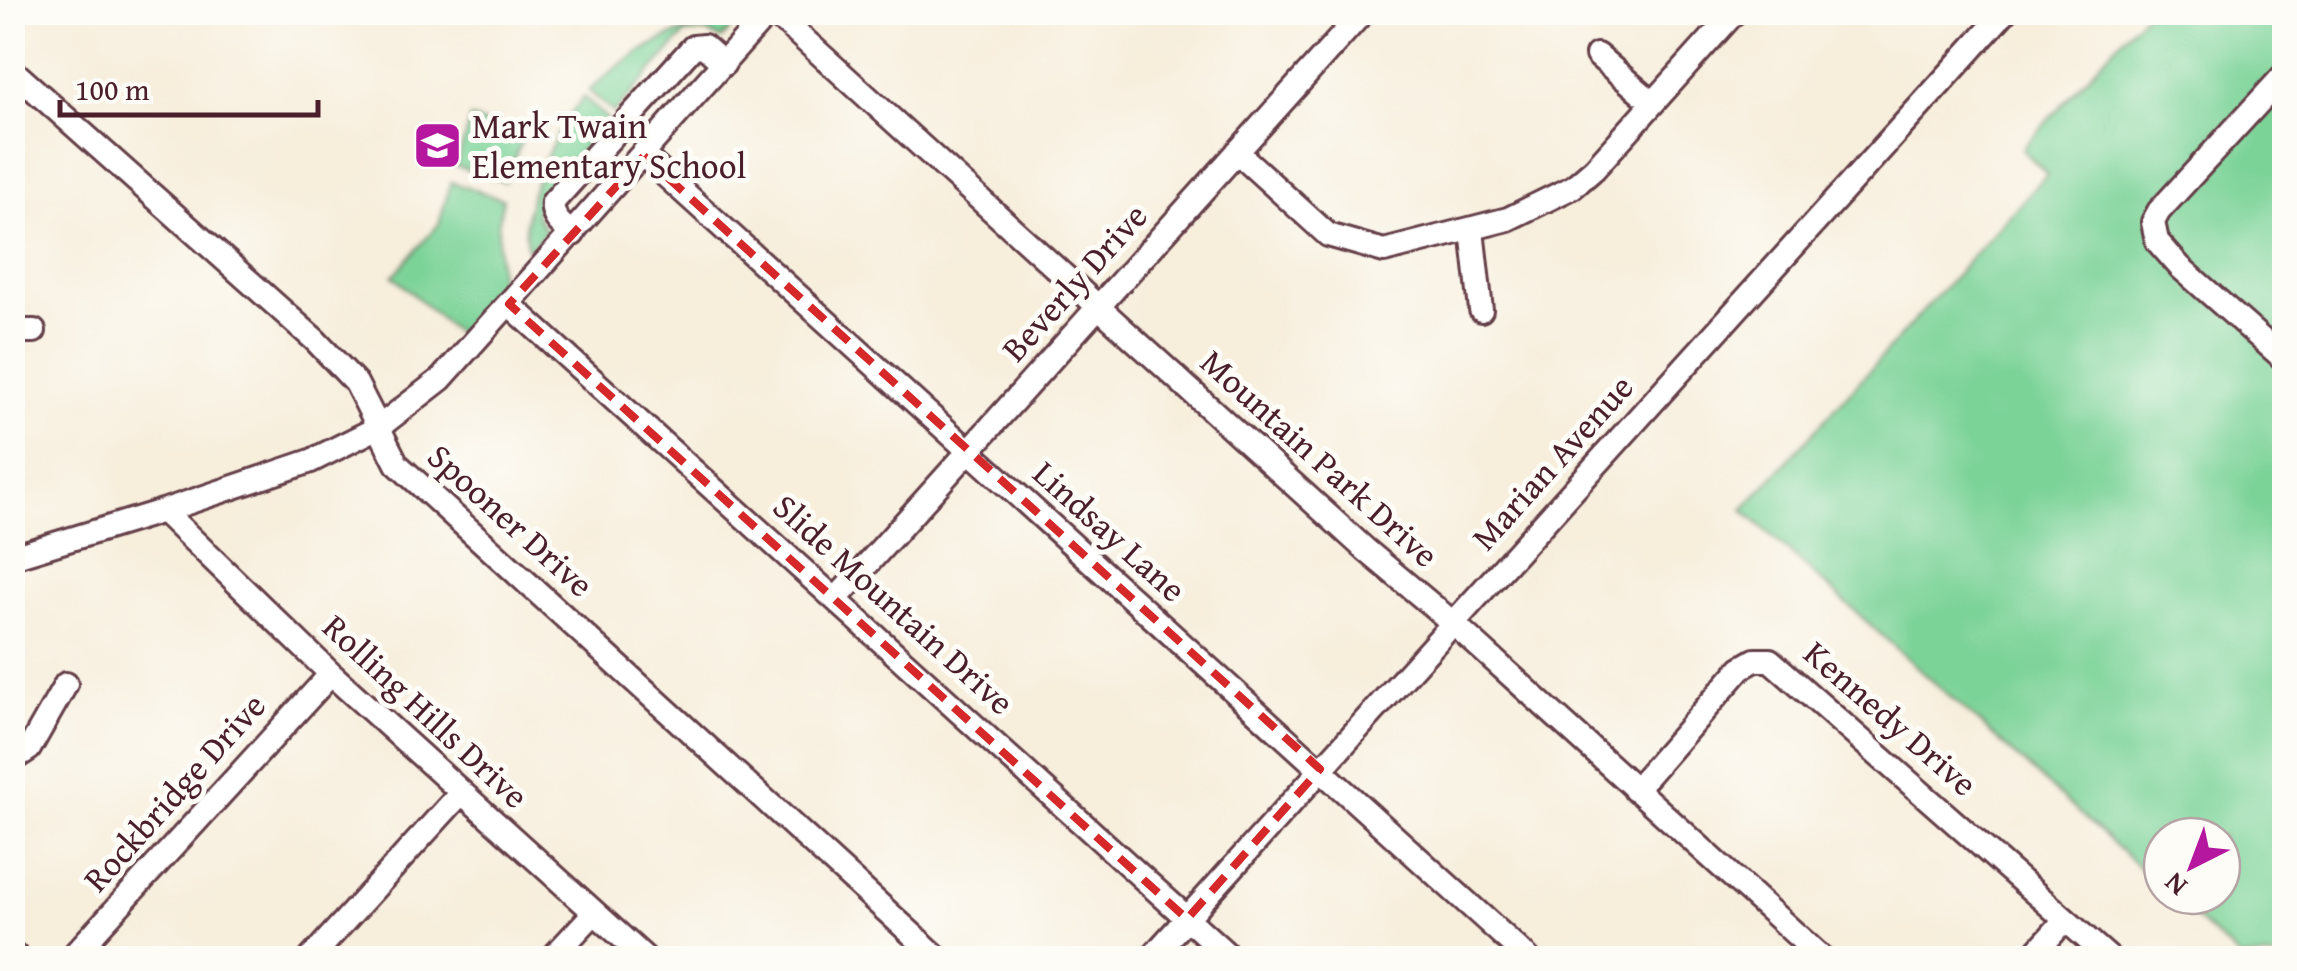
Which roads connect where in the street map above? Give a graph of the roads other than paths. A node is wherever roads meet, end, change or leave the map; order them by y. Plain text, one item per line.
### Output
1 (769, 12) edge
2 (1329, 12) edge
3 (1735, 12) edge
4 (2005, 12) edge
5 (1356, 21) edge
6 (1597, 54) dead end
7 (724, 64) junction
8 (14, 68) edge
9 (2284, 74) edge
10 (1653, 103) junction
11 (1237, 152) junction
12 (644, 156) junction
13 (1472, 230) junction
14 (573, 234) junction
15 (509, 304) junction
16 (1098, 304) junction
17 (1481, 310) dead end
18 (2284, 358) edge
19 (379, 426) junction
20 (970, 450) junction
21 (163, 512) junction
22 (15, 555) edge
23 (837, 598) junction
24 (1453, 624) junction
25 (330, 674) junction
26 (66, 684) dead end
27 (12, 760) edge
28 (1320, 769) junction
29 (1636, 790) junction
30 (461, 793) junction
31 (594, 913) junction
32 (1187, 919) junction
33 (2065, 920) junction
34 (71, 958) edge
35 (312, 958) edge
36 (552, 958) edge
37 (645, 958) edge
38 (938, 958) edge
39 (1151, 958) edge
40 (1231, 958) edge
41 (1528, 958) edge
42 (1822, 958) edge
43 (2031, 958) edge
44 (2110, 958) edge

1 - 7 street
1 - 16 street, Mountain Park Drive
2 - 5 street
3 - 10 street
4 - 24 street, Marian Avenue
5 - 11 street, Beverly Drive
6 - 10 street
7 - 12 street
7 - 14 street
8 - 19 street, Spooner Drive
9 - 18 street
10 - 13 street
11 - 13 street
11 - 16 street, Beverly Drive
12 - 14 street
12 - 20 street, Lindsay Lane
13 - 17 street
14 - 15 street
15 - 19 street
15 - 23 street, Slide Mountain Drive
16 - 20 street, Beverly Drive
16 - 24 street, Mountain Park Drive
19 - 21 street
19 - 38 street, Spooner Drive
20 - 23 street, Beverly Drive
20 - 28 street, Lindsay Lane
21 - 22 street
21 - 25 street, Rolling Hills Drive
23 - 32 street, Slide Mountain Drive
24 - 28 street, Marian Avenue
24 - 29 street, Mountain Park Drive
25 - 30 street, Rolling Hills Drive
25 - 34 street, Rockbridge Drive
26 - 27 street
28 - 32 street, Marian Avenue
28 - 41 street, Lindsay Lane
29 - 33 street, Kennedy Drive
29 - 42 street, Mountain Park Drive
30 - 31 street, Rolling Hills Drive
30 - 35 street
31 - 36 street
31 - 37 street, Rolling Hills Drive
32 - 39 street, Marian Avenue
32 - 40 street, Slide Mountain Drive
33 - 43 street
33 - 44 street, Kennedy Drive

